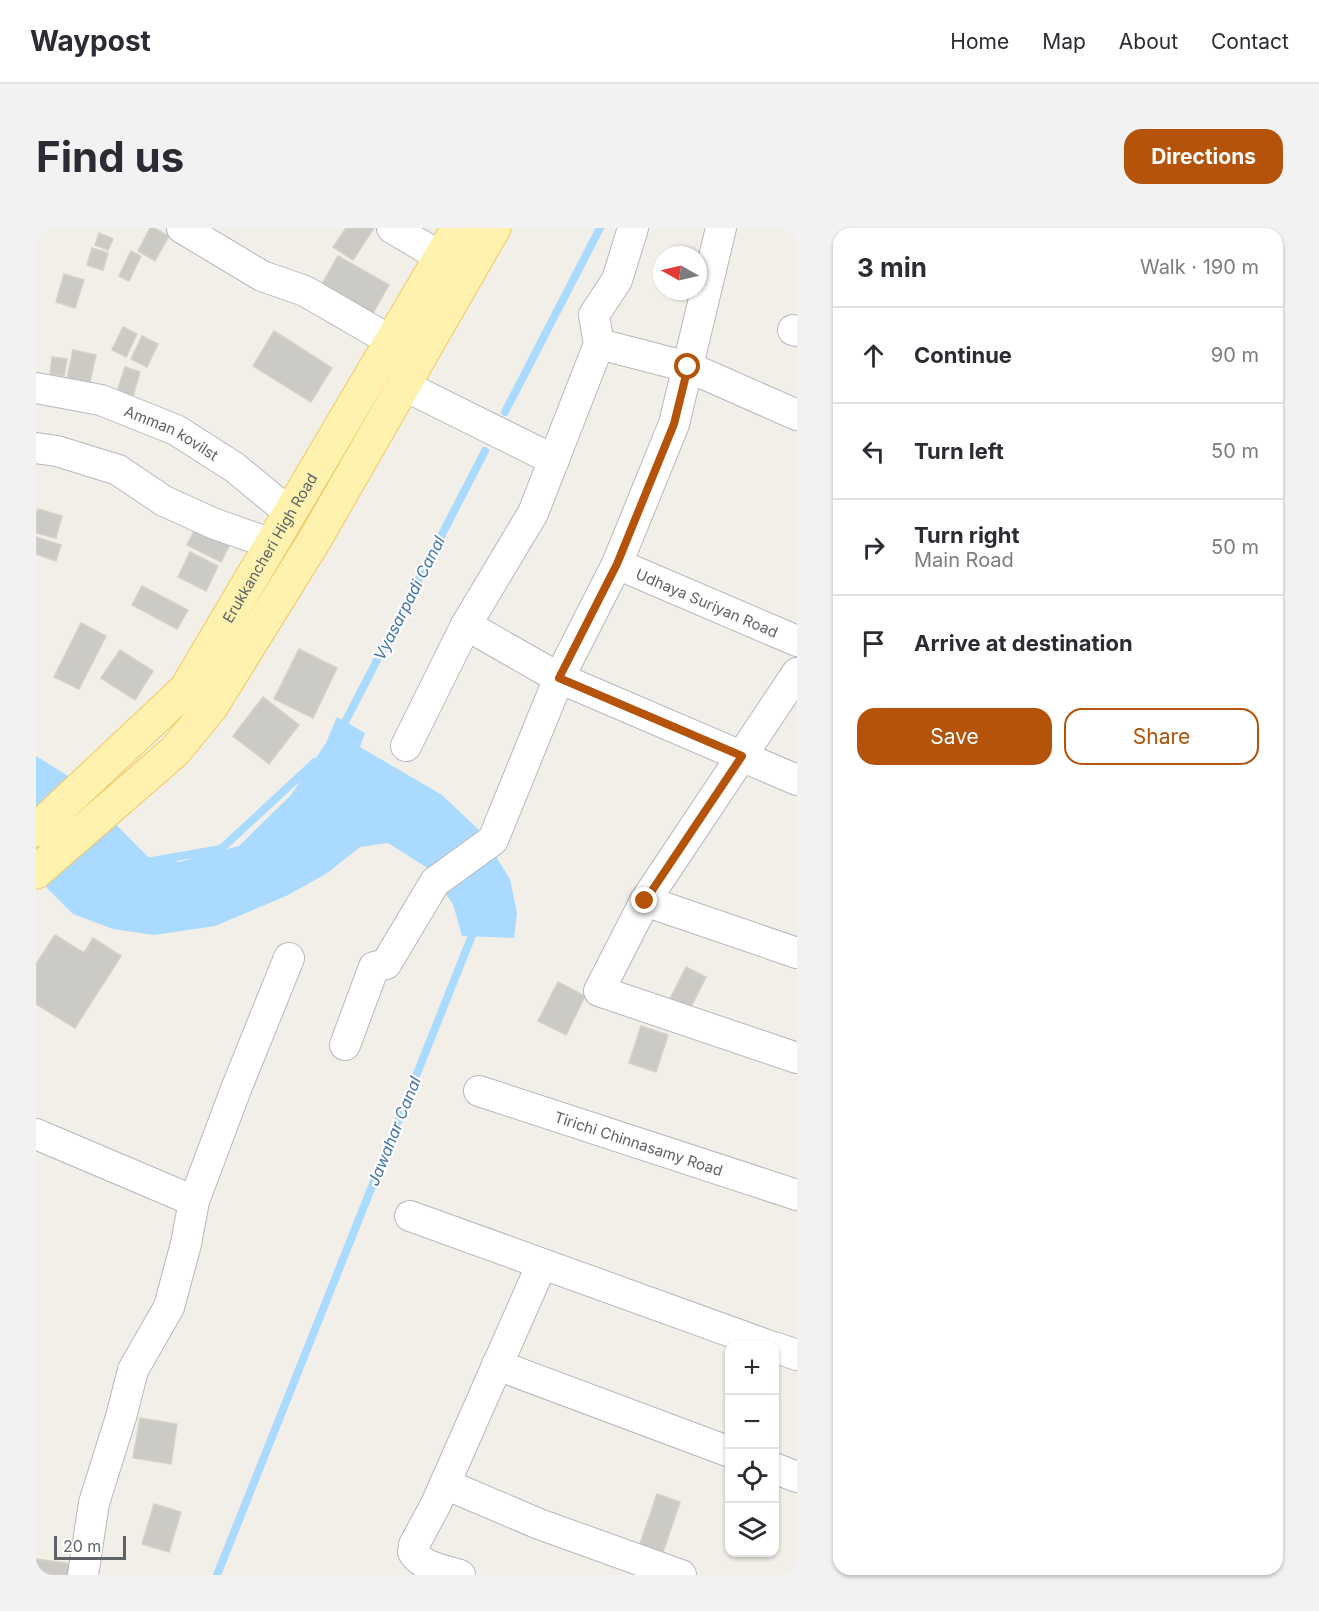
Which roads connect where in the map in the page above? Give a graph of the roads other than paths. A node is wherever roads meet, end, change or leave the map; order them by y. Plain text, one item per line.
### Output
1 (183, 228) edge
2 (392, 228) edge
3 (458, 228) edge
4 (494, 228) edge
5 (633, 228) edge
6 (721, 228) edge
7 (441, 256) junction
8 (599, 344) junction
9 (383, 354) junction
10 (688, 367) junction
11 (403, 386) junction
12 (36, 388) edge
13 (797, 414) edge
14 (36, 448) edge
15 (554, 460) junction
16 (290, 513) junction
17 (272, 544) junction
18 (617, 564) junction
19 (466, 625) junction
20 (797, 641) edge
21 (797, 673) edge
22 (559, 678) junction
23 (406, 746) dead end
24 (742, 756) junction
25 (797, 780) edge
26 (36, 830) edge
27 (36, 872) edge
28 (645, 901) junction
29 (797, 952) edge
30 (289, 958) dead end
31 (345, 1045) dead end
32 (797, 1058) edge
33 (480, 1092) dead end
34 (36, 1134) edge
35 (797, 1195) edge
36 (194, 1201) junction
37 (410, 1216) dead end
38 (542, 1264) junction
39 (758, 1341) edge
40 (779, 1349) edge
41 (797, 1355) edge
42 (497, 1365) junction
43 (725, 1450) edge
44 (779, 1470) edge
45 (797, 1477) edge
46 (445, 1484) junction
47 (83, 1575) edge
48 (460, 1575) edge
49 (681, 1575) edge

1 - 9 street
2 - 7 street
3 - 7 main road, Erukkancheri High Road
4 - 11 main road
5 - 8 street
6 - 10 street
7 - 9 main road, Erukkancheri High Road
8 - 10 street
8 - 15 street
9 - 11 main road
9 - 16 main road, Erukkancheri High Road
10 - 13 street
10 - 18 street
11 - 15 street
11 - 27 main road
12 - 16 street, Amman kovilst
14 - 17 street
15 - 19 street
16 - 17 main road, Erukkancheri High Road
17 - 26 main road, Erukkancheri High Road
18 - 20 street, Udhaya Suriyan Road
18 - 22 street
19 - 22 street
19 - 23 street
21 - 24 street
22 - 24 street
22 - 31 street
24 - 25 street
24 - 28 street
28 - 29 street
28 - 32 street
30 - 36 street
33 - 35 street, Tirichi Chinnasamy Road
34 - 36 street
36 - 47 street
37 - 38 street
38 - 39 street
38 - 42 street
40 - 41 street
42 - 43 street
42 - 46 street
44 - 45 street
46 - 48 street
46 - 49 street

